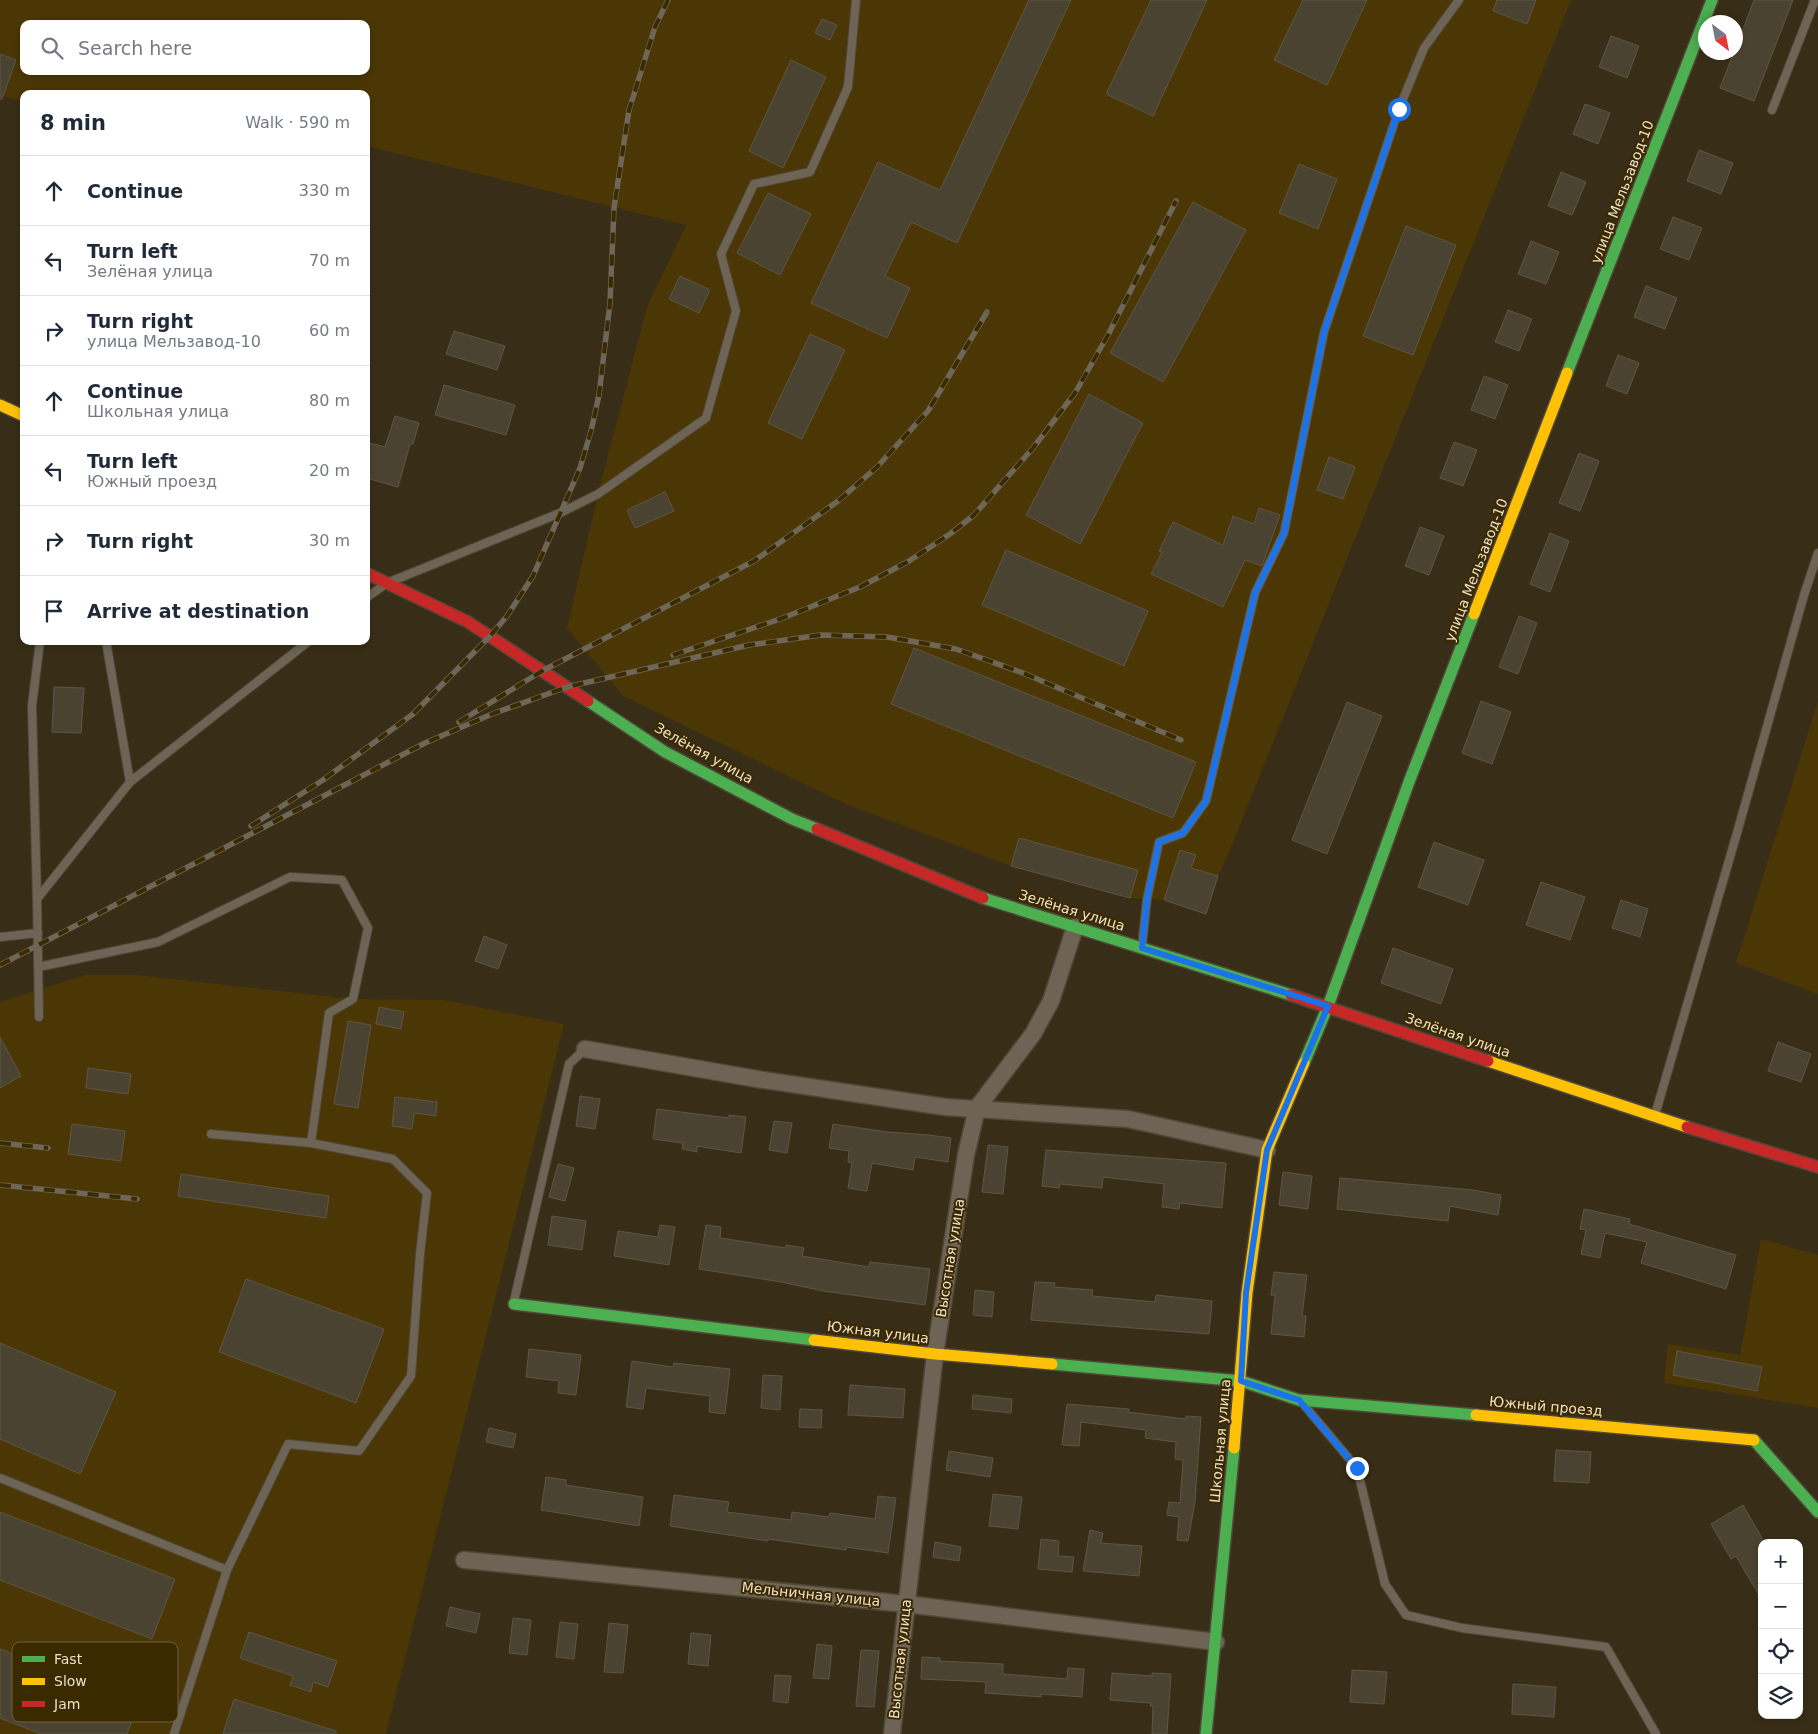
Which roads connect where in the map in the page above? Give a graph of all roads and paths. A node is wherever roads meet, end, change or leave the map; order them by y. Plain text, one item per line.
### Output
1 (856, 0) edge
2 (1459, 0) edge
3 (1712, 0) edge
4 (1815, 0) edge
5 (1772, 110) dead end
6 (0, 405) edge
7 (20, 414) edge
8 (1818, 553) edge
9 (370, 575) edge
10 (387, 583) junction
11 (370, 595) edge
12 (40, 645) edge
13 (107, 645) edge
14 (304, 645) edge
15 (130, 782) junction
16 (37, 899) junction
17 (1075, 927) junction
18 (38, 933) junction
19 (0, 936) edge
20 (1142, 948) junction
21 (38, 967) junction
22 (1328, 1006) junction
23 (39, 1017) dead end
24 (585, 1050) joint
25 (978, 1108) junction
26 (1654, 1117) junction
27 (211, 1134) dead end
28 (311, 1143) junction
29 (1267, 1150) junction
30 (1818, 1167) edge
31 (514, 1304) joint
32 (935, 1354) junction
33 (1241, 1381) junction
34 (1299, 1400) junction
35 (0, 1478) edge
36 (1818, 1512) edge
37 (464, 1560) dead end
38 (227, 1570) junction
39 (906, 1604) junction
40 (1216, 1642) junction
41 (178, 1722) edge
42 (178, 1722) edge
43 (174, 1734) edge
44 (892, 1734) edge
45 (1206, 1734) edge
46 (1656, 1734) edge

1 - 10 lane
2 - 20 lane
3 - 22 street, улица Мельзавод-10
4 - 5 lane
6 - 7 street
8 - 26 lane
9 - 10 street, Зелёная улица
10 - 11 lane
10 - 17 street, Зелёная улица
12 - 16 lane
13 - 15 lane
14 - 15 lane
15 - 16 lane
16 - 18 lane
17 - 20 street, Зелёная улица
17 - 25 street, Высотная улица
18 - 19 lane
18 - 21 lane
20 - 22 street, Зелёная улица
21 - 23 lane
21 - 28 lane
22 - 26 street, Зелёная улица
22 - 29 street, улица Мельзавод-10
24 - 25 street
24 - 31 lane
25 - 29 street
25 - 32 street, Высотная улица
26 - 30 street, Зелёная улица
27 - 28 lane
28 - 38 lane
29 - 33 street, Школьная улица
31 - 32 street, Южная улица
32 - 33 street, Южная улица
32 - 39 street, Высотная улица
33 - 34 street, Южный проезд
33 - 40 street, Школьная улица
34 - 36 street, Южный проезд
34 - 46 lane
35 - 38 lane
37 - 39 street, Мельничная улица
38 - 41 lane
39 - 40 street, Мельничная улица
39 - 44 street, Высотная улица
40 - 45 street, Школьная улица
42 - 43 lane

